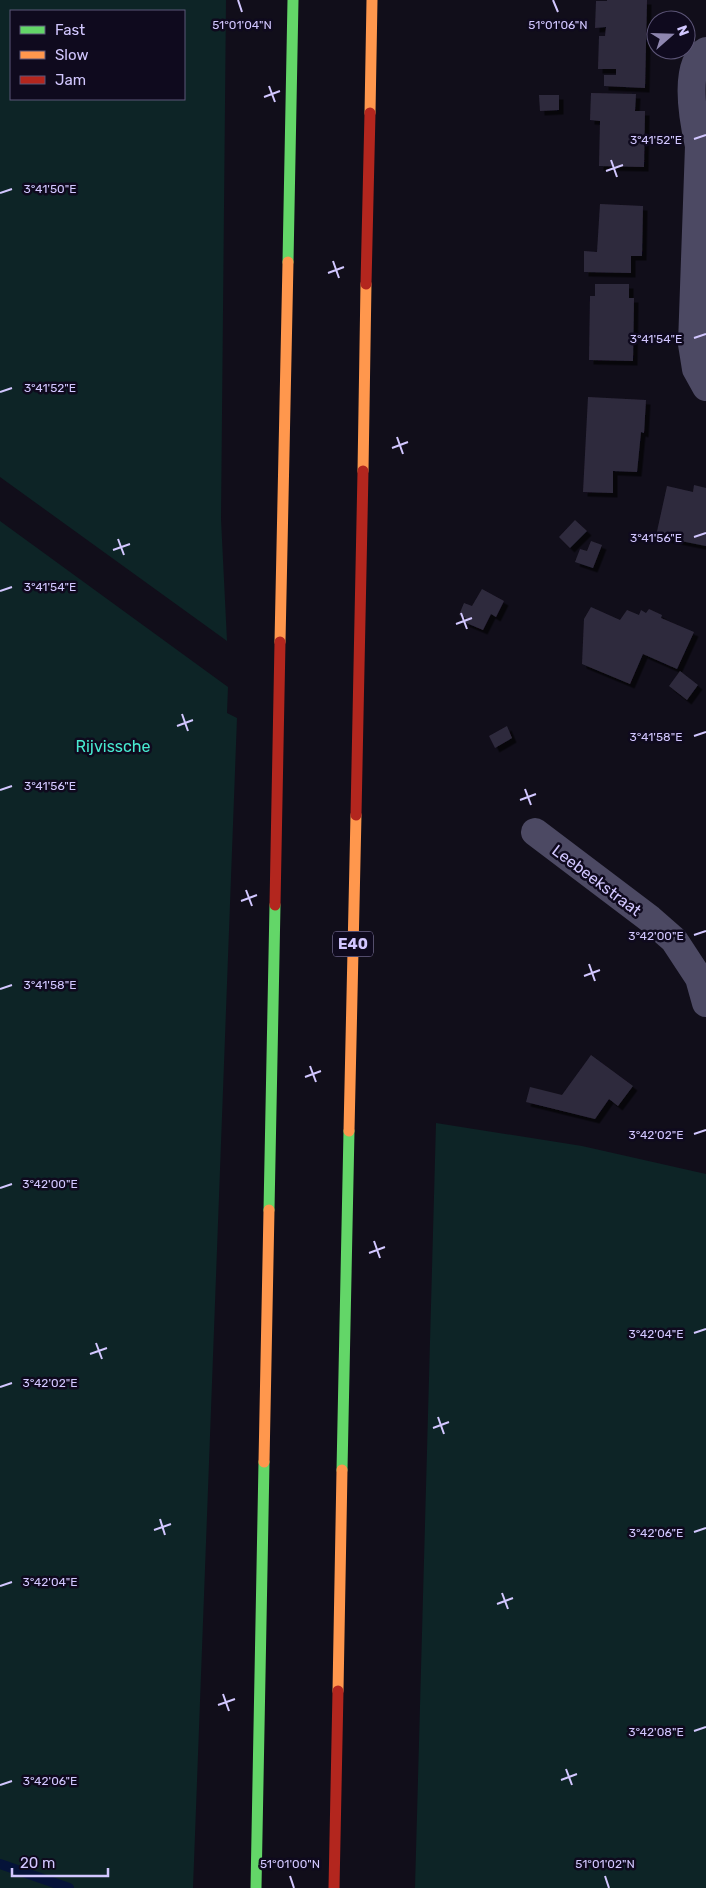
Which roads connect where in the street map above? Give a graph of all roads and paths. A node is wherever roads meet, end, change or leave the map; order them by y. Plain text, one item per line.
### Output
1 (293, 0) edge
2 (372, 0) edge
3 (706, 51) edge
4 (702, 143) edge
5 (706, 387) edge
6 (534, 832) dead end
7 (706, 1003) edge
8 (256, 1888) edge
9 (334, 1888) edge

1 - 8 highway
2 - 9 highway, E40
3 - 4 street
4 - 5 street
6 - 7 street, Leebeekstraat

